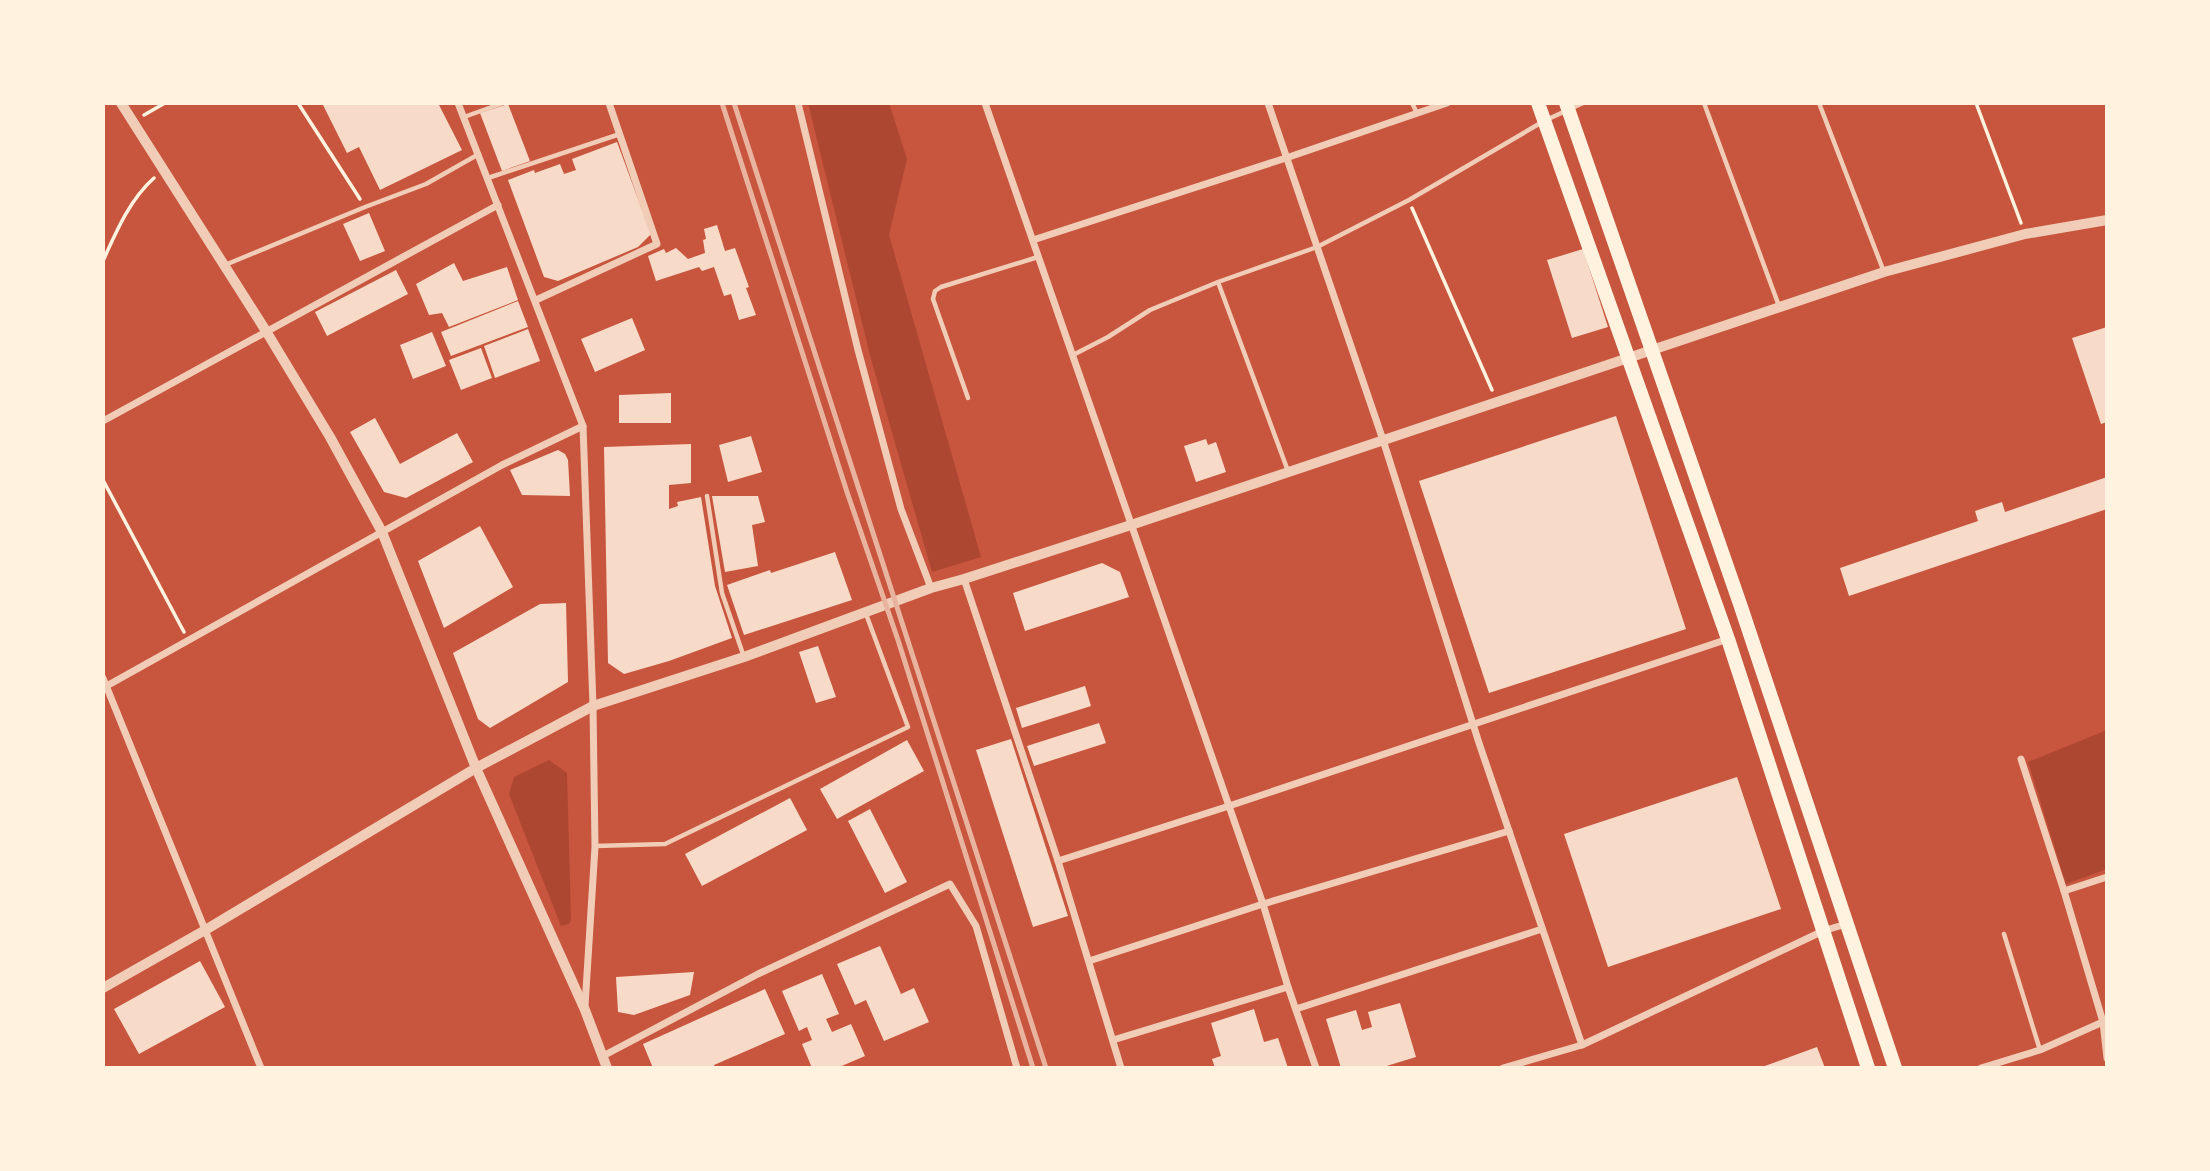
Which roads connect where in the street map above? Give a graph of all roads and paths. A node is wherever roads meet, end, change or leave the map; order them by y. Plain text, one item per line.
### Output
1 (121, 103) edge
2 (165, 103) edge
3 (298, 103) edge
4 (458, 103) edge
5 (503, 103) edge
6 (610, 103) edge
7 (798, 103) edge
8 (985, 103) edge
9 (1268, 103) edge
10 (1412, 103) edge
11 (1447, 103) edge
12 (1538, 103) edge
13 (1583, 103) edge
14 (1704, 103) edge
15 (1819, 103) edge
16 (1976, 103) edge
17 (1567, 107) edge
18 (1417, 113) junction
19 (464, 117) junction
20 (1545, 121) junction
21 (133, 122) junction
22 (620, 134) junction
23 (479, 154) junction
24 (1286, 158) junction
25 (164, 170) junction
26 (488, 178) junction
27 (1409, 200) junction
28 (498, 205) junction
29 (365, 206) junction
30 (2107, 220) edge
31 (2025, 234) junction
32 (1033, 240) junction
33 (1317, 247) junction
34 (1038, 257) junction
35 (103, 261) edge
36 (224, 265) junction
37 (1884, 272) junction
38 (1217, 282) junction
39 (536, 300) junction
40 (1780, 308) junction
41 (266, 331) junction
42 (1652, 351) junction
43 (1072, 356) junction
44 (1628, 357) junction
45 (968, 398) dead end
46 (1497, 401) junction
47 (103, 421) edge
48 (583, 426) junction
49 (1383, 440) junction
50 (1288, 472) junction
51 (103, 480) edge
52 (707, 496) dead end
53 (1130, 525) junction
54 (382, 532) junction
55 (964, 579) junction
56 (931, 588) junction
57 (866, 611) junction
58 (1728, 639) junction
59 (188, 640) junction
60 (744, 657) junction
61 (105, 684) edge
62 (593, 706) junction
63 (1473, 725) junction
64 (2021, 759) dead end
65 (476, 768) junction
66 (1229, 806) junction
67 (1509, 831) junction
68 (594, 846) junction
69 (1058, 861) junction
70 (2107, 877) edge
71 (2064, 891) junction
72 (1263, 904) junction
73 (1846, 924) junction
74 (207, 929) junction
75 (1542, 929) junction
76 (1823, 931) junction
77 (2004, 934) dead end
78 (1089, 961) junction
79 (1288, 987) junction
80 (103, 988) edge
81 (1296, 1009) junction
82 (585, 1010) junction
83 (2105, 1021) edge
84 (1113, 1041) junction
85 (1582, 1045) junction
86 (2040, 1050) junction
87 (603, 1056) junction
88 (2107, 1058) edge
89 (261, 1068) edge
90 (607, 1068) edge
91 (1017, 1068) edge
92 (1121, 1068) edge
93 (1316, 1068) edge
94 (1503, 1068) edge
95 (1868, 1068) edge
96 (1895, 1068) edge
97 (1981, 1068) edge

1 - 21 street
2 - 21 path
3 - 29 path
4 - 19 street
5 - 19 lane
6 - 22 street
7 - 56 street
8 - 32 street
9 - 24 street
10 - 18 lane
11 - 18 street
12 - 20 main road
13 - 17 lane
14 - 40 lane
15 - 37 lane
16 - 31 path
17 - 20 lane
17 - 42 main road
18 - 24 street
19 - 23 street
20 - 27 lane
20 - 44 main road
21 - 25 street
22 - 26 lane
22 - 39 street
23 - 26 street
23 - 29 lane
24 - 32 street
24 - 33 street
25 - 35 path
25 - 36 street
26 - 28 street
27 - 33 lane
27 - 46 path
28 - 39 street
28 - 41 street
29 - 36 lane
30 - 31 street
31 - 37 street
32 - 34 street
33 - 38 lane
33 - 49 street
34 - 43 street
34 - 45 lane
36 - 41 street
37 - 40 street
38 - 43 lane
38 - 50 lane
39 - 48 street
40 - 42 street
41 - 47 street
41 - 54 street
42 - 44 street
42 - 73 main road
43 - 53 street
44 - 46 street
44 - 58 main road
46 - 49 street
48 - 54 street
48 - 62 street
49 - 50 street
49 - 63 street
50 - 53 street
51 - 59 path
52 - 60 lane
53 - 55 street
53 - 66 street
54 - 59 street
54 - 65 street
55 - 56 street
55 - 69 street
56 - 57 street
57 - 60 street
57 - 68 lane
58 - 63 street
58 - 76 main road
59 - 61 street
60 - 62 street
61 - 74 street
62 - 65 street
62 - 68 street
63 - 66 street
63 - 67 street
64 - 71 street
65 - 74 street
65 - 82 street
66 - 69 street
66 - 72 street
67 - 72 street
67 - 75 street
68 - 82 street
69 - 78 street
70 - 71 street
71 - 83 street
72 - 78 street
72 - 79 street
73 - 76 street
73 - 96 main road
74 - 80 street
74 - 89 street
75 - 81 street
75 - 85 street
76 - 85 street
76 - 95 main road
77 - 86 lane
78 - 84 street
79 - 81 street
79 - 84 street
81 - 93 street
82 - 87 street
83 - 86 street
83 - 88 street
84 - 92 street
85 - 94 street
86 - 97 street
87 - 90 street
87 - 91 street

